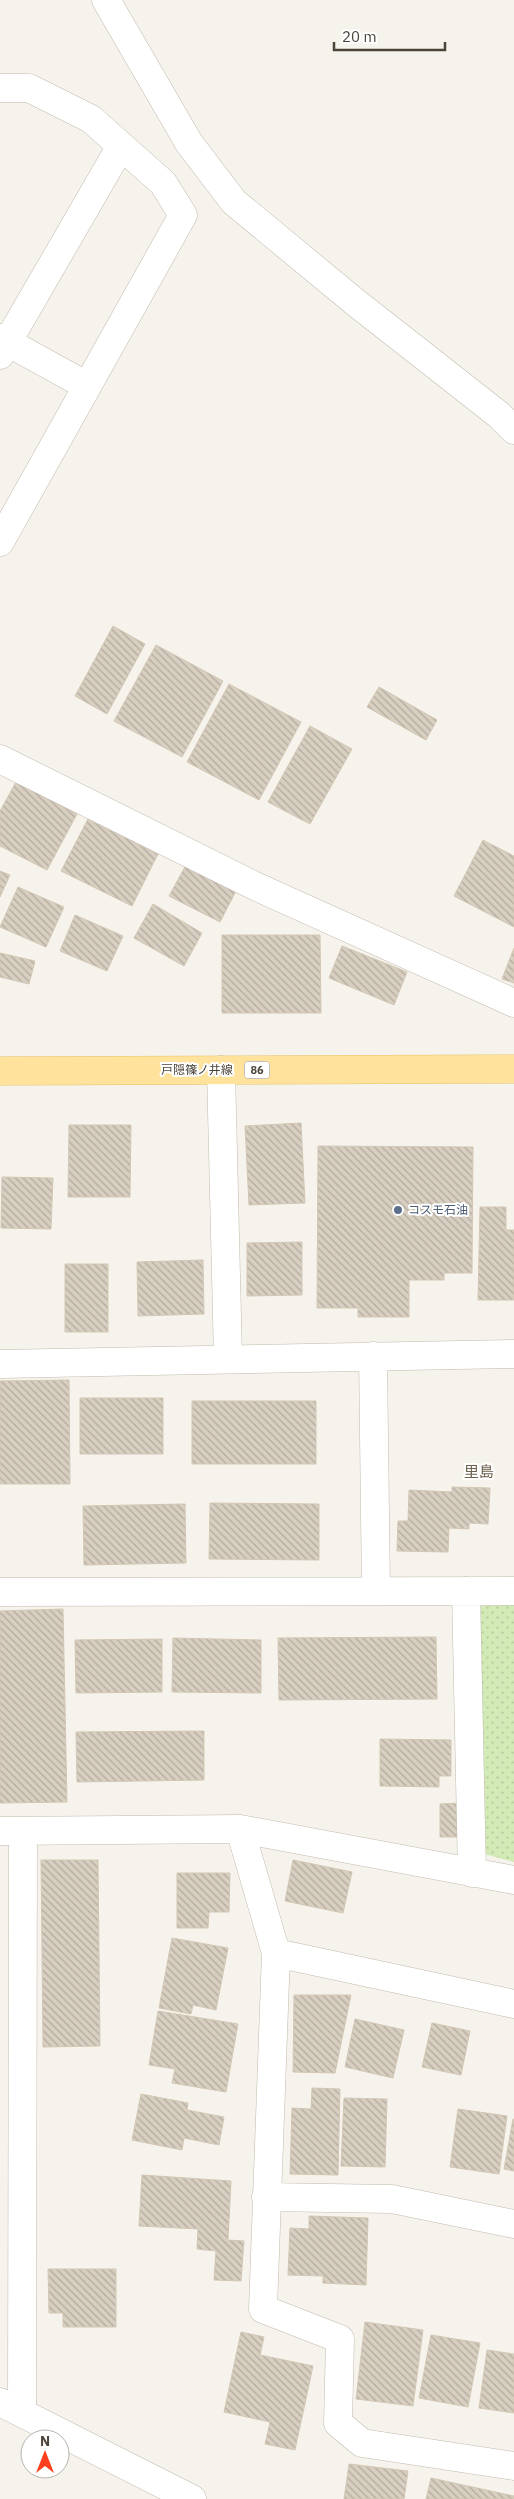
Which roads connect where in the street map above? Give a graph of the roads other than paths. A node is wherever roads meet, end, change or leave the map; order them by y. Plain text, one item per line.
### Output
1 (106, 0) edge
2 (0, 88) edge
3 (122, 146) junction
4 (2, 345) edge
5 (86, 386) junction
6 (514, 430) edge
7 (0, 542) edge
8 (0, 759) edge
9 (514, 1003) edge
10 (514, 1069) edge
11 (221, 1070) junction
12 (0, 1071) edge
13 (514, 1354) edge
14 (373, 1356) junction
15 (228, 1358) junction
16 (0, 1364) edge
17 (376, 1591) junction
18 (466, 1591) junction
19 (514, 1591) edge
20 (0, 1592) edge
21 (240, 1829) junction
22 (12, 1831) edge
23 (472, 1873) junction
24 (514, 1880) edge
25 (276, 1953) junction
26 (514, 2004) edge
27 (266, 2197) junction
28 (514, 2224) edge
29 (11, 2407) edge
30 (514, 2466) edge
31 (192, 2499) edge

1 - 6 street
2 - 3 street
3 - 4 street
3 - 5 street
4 - 5 street
5 - 7 street
8 - 9 street
10 - 11 main road, 戸隠篠ノ井線 / 86
11 - 12 main road, 戸隠篠ノ井線 / 86
11 - 15 street
13 - 14 street
14 - 15 street
14 - 17 street
15 - 16 street
17 - 18 street
17 - 20 street
18 - 19 street
18 - 23 street
21 - 22 street
21 - 23 street
21 - 25 street
22 - 29 street
23 - 24 street
25 - 26 street
25 - 27 street
27 - 28 street
27 - 30 street
29 - 31 street

